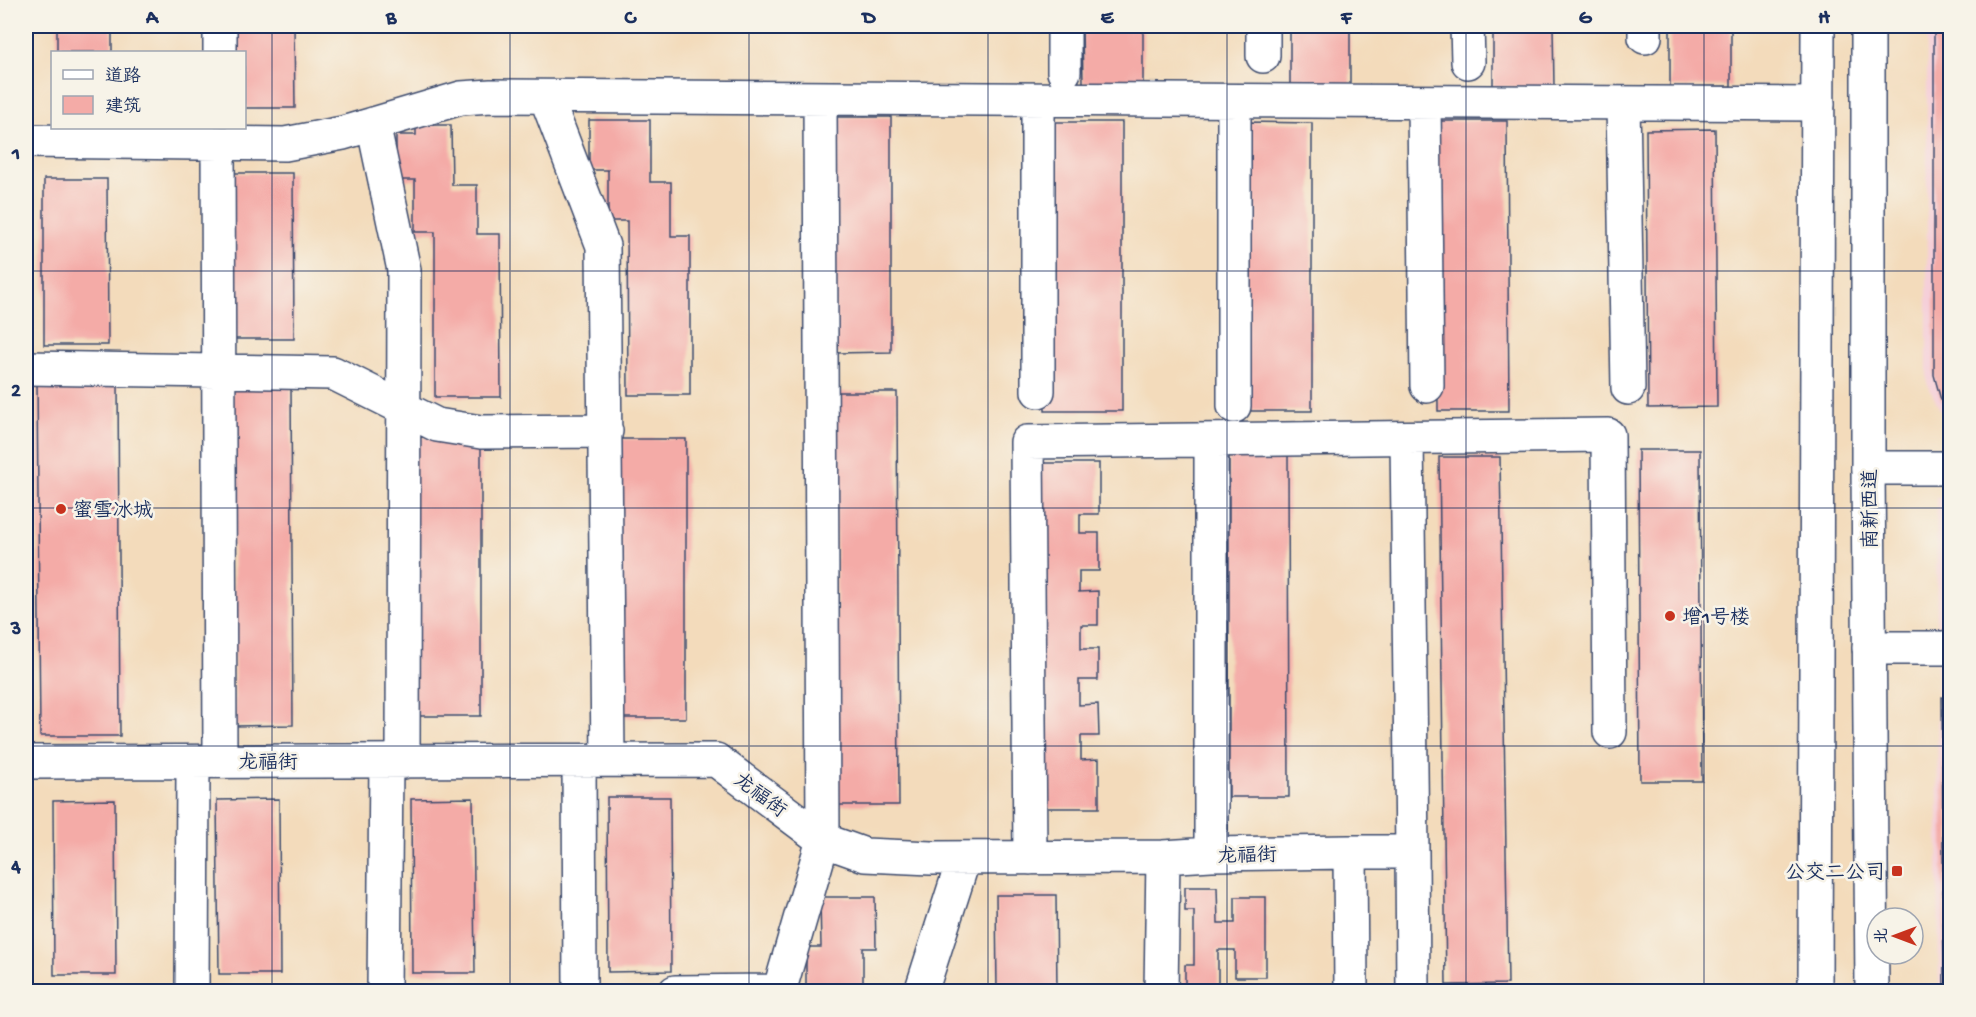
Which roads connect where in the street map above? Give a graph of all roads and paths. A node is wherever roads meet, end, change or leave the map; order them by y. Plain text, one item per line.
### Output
1 (220, 26) edge
2 (1064, 26) edge
3 (1467, 26) edge
4 (1818, 26) edge
5 (1868, 26) edge
6 (220, 51) edge
7 (1467, 62) dead end
8 (1064, 72) dead end
9 (546, 97) junction
10 (820, 99) junction
11 (1038, 100) junction
12 (1234, 101) junction
13 (1424, 102) junction
14 (1623, 103) junction
15 (1818, 104) junction
16 (374, 124) junction
17 (26, 141) edge
18 (218, 143) junction
19 (26, 368) edge
20 (219, 370) junction
21 (1427, 386) dead end
22 (1628, 388) dead end
23 (1038, 391) dead end
24 (1234, 406) dead end
25 (403, 407) junction
26 (606, 431) junction
27 (1407, 438) junction
28 (1211, 441) junction
29 (1868, 468) junction
30 (1950, 468) edge
31 (1869, 648) junction
32 (1950, 648) edge
33 (1610, 732) dead end
34 (593, 760) junction
35 (206, 761) junction
36 (395, 761) junction
37 (26, 762) edge
38 (823, 840) junction
39 (1350, 852) junction
40 (1412, 852) junction
41 (1211, 854) junction
42 (1163, 857) junction
43 (964, 858) junction
44 (1030, 858) junction
45 (779, 991) edge
46 (192, 992) edge
47 (384, 992) edge
48 (580, 992) edge
49 (675, 992) edge
50 (921, 992) edge
51 (1161, 992) edge
52 (1351, 992) edge
53 (1413, 992) edge
54 (1815, 992) edge
55 (1872, 992) edge

1 - 6 street
2 - 8 street
3 - 7 street
4 - 15 street
5 - 29 street, 南新西道
9 - 10 street
9 - 16 street
9 - 26 street
10 - 11 street
10 - 38 street
11 - 12 street
11 - 23 street
12 - 13 street
12 - 24 street
13 - 14 street
13 - 21 street
14 - 15 street
14 - 22 street
15 - 54 street
16 - 18 street
16 - 25 street
17 - 18 street
18 - 20 street
19 - 20 street
20 - 25 street
20 - 35 street
25 - 26 street
25 - 36 street
26 - 34 street
27 - 28 street
27 - 33 street
27 - 40 street
28 - 41 street
28 - 44 street
29 - 30 street
29 - 31 street, 南新西道
31 - 32 street
31 - 55 street, 南新西道
34 - 36 street, 龙福街
34 - 38 street, 龙福街
34 - 48 street
35 - 36 street, 龙福街
35 - 37 street, 龙福街
35 - 46 street
36 - 47 street
38 - 43 street, 龙福街
38 - 45 street
39 - 40 street, 龙福街
39 - 41 street, 龙福街
39 - 52 street
40 - 53 street
41 - 42 street, 龙福街
42 - 44 street, 龙福街
42 - 51 street
43 - 44 street, 龙福街
43 - 50 street
45 - 49 street

